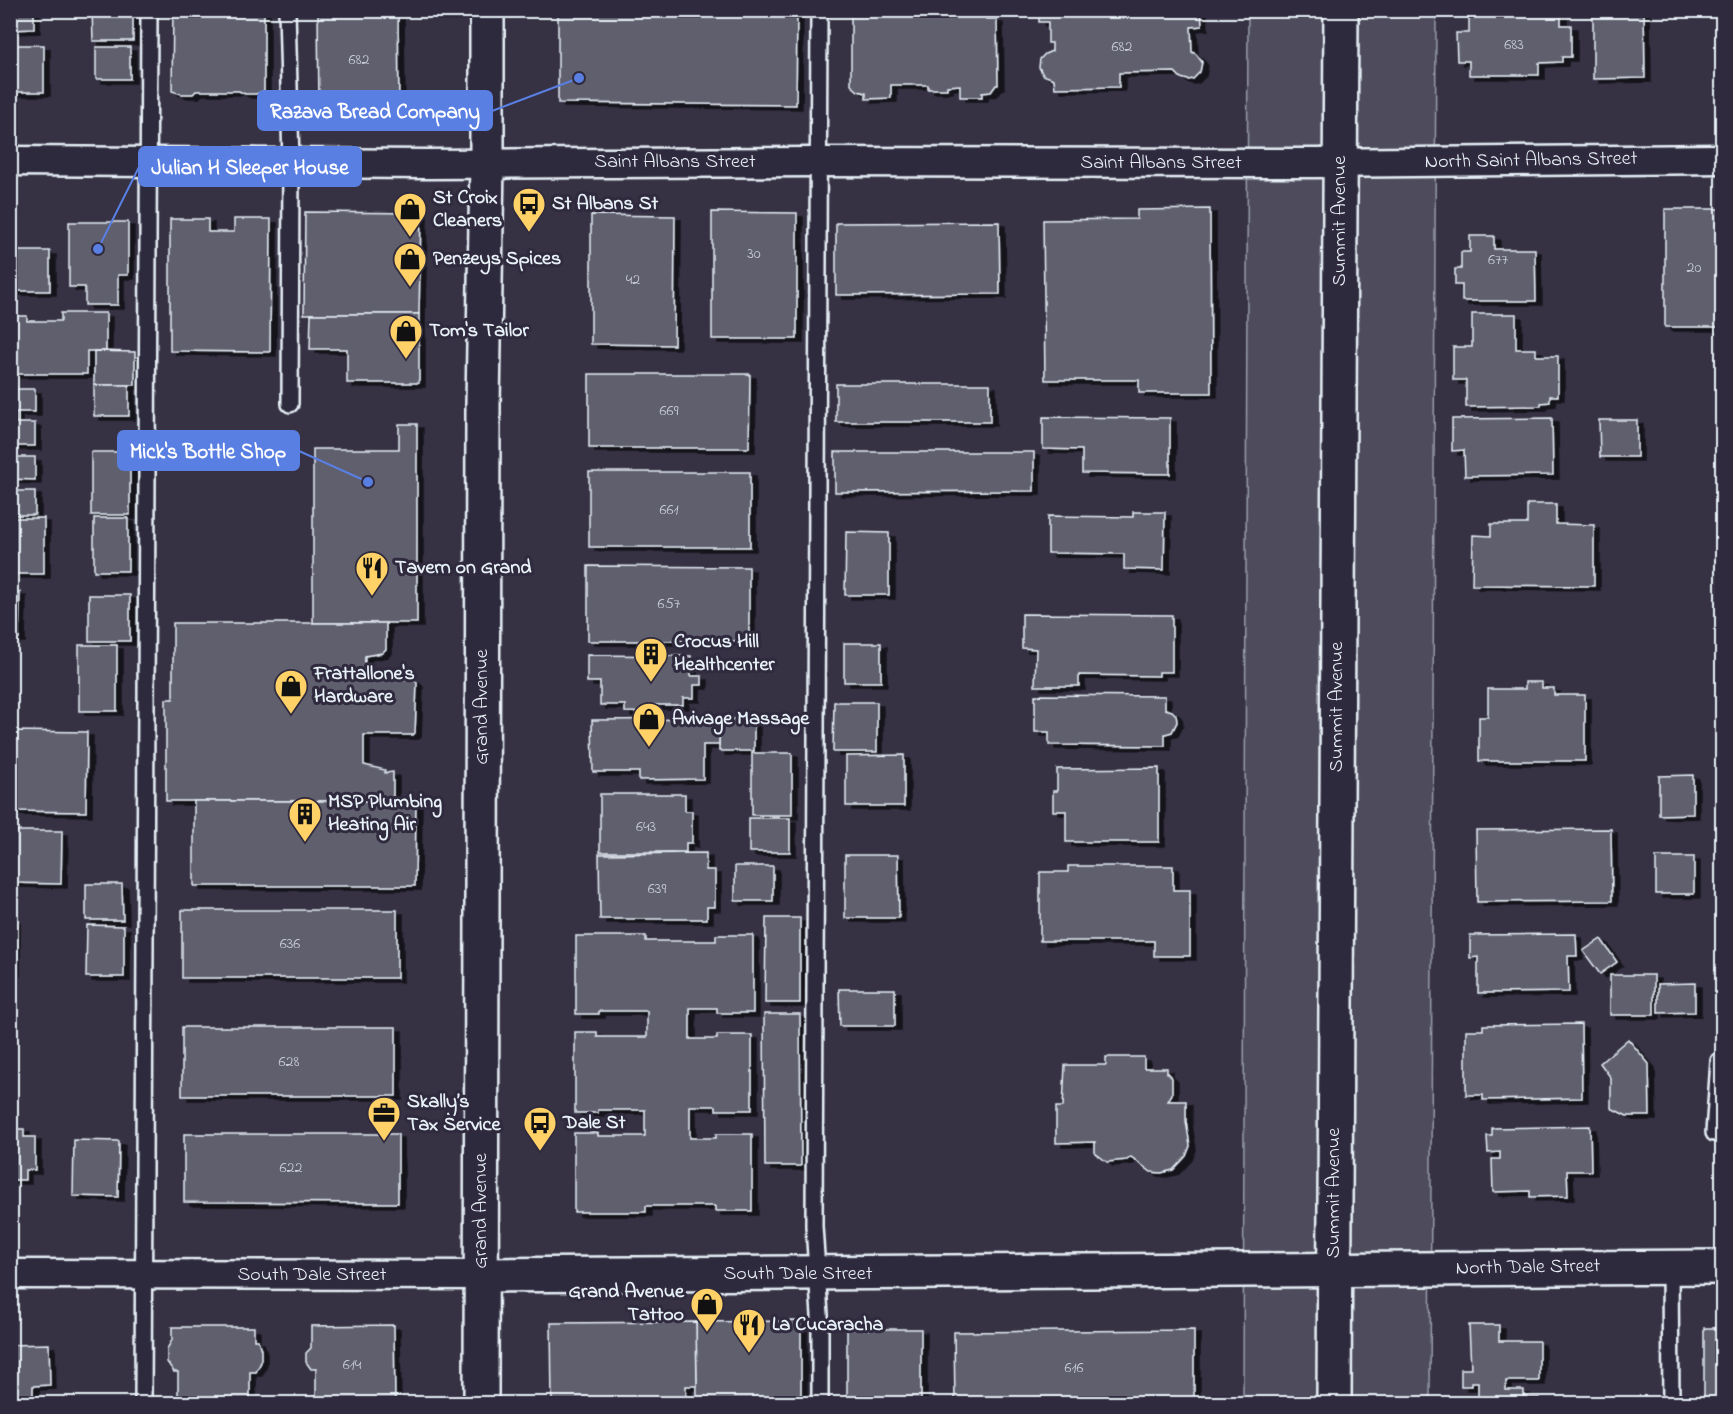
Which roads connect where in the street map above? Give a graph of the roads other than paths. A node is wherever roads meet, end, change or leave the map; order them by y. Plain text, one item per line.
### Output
1 (149, 10) edge
2 (287, 10) edge
3 (487, 10) edge
4 (819, 10) edge
5 (1341, 10) edge
6 (1722, 159) edge
7 (10, 161) edge
8 (148, 162) junction
9 (817, 162) junction
10 (291, 163) junction
11 (487, 163) junction
12 (1340, 163) junction
13 (290, 404) dead end
14 (1722, 1059) edge
15 (1714, 1132) dead end
16 (1670, 1267) junction
17 (1722, 1267) edge
18 (1334, 1270) junction
19 (10, 1274) edge
20 (143, 1274) junction
21 (817, 1274) junction
22 (481, 1275) junction
23 (144, 1404) edge
24 (481, 1404) edge
25 (820, 1404) edge
26 (1334, 1404) edge
27 (1671, 1404) edge

1 - 8 lane
2 - 10 lane
3 - 11 main road, Grand Avenue
4 - 9 lane
5 - 12 main road, Summit Avenue
6 - 12 street, North Saint Albans Street
7 - 8 street, Saint Albans Street
8 - 10 street, Saint Albans Street
8 - 20 lane
9 - 11 street, Saint Albans Street
9 - 12 street, Saint Albans Street
9 - 21 lane
10 - 11 street, Saint Albans Street
10 - 13 lane
11 - 22 main road, Grand Avenue
12 - 18 main road, Summit Avenue
14 - 15 lane
16 - 17 main road, North Dale Street
16 - 18 main road, North Dale Street
16 - 27 lane
18 - 21 main road, South Dale Street
18 - 26 main road, Summit Avenue
19 - 20 street, South Dale Street
20 - 22 street, South Dale Street
20 - 23 lane
21 - 22 main road, South Dale Street
21 - 25 lane
22 - 24 main road, Grand Avenue

